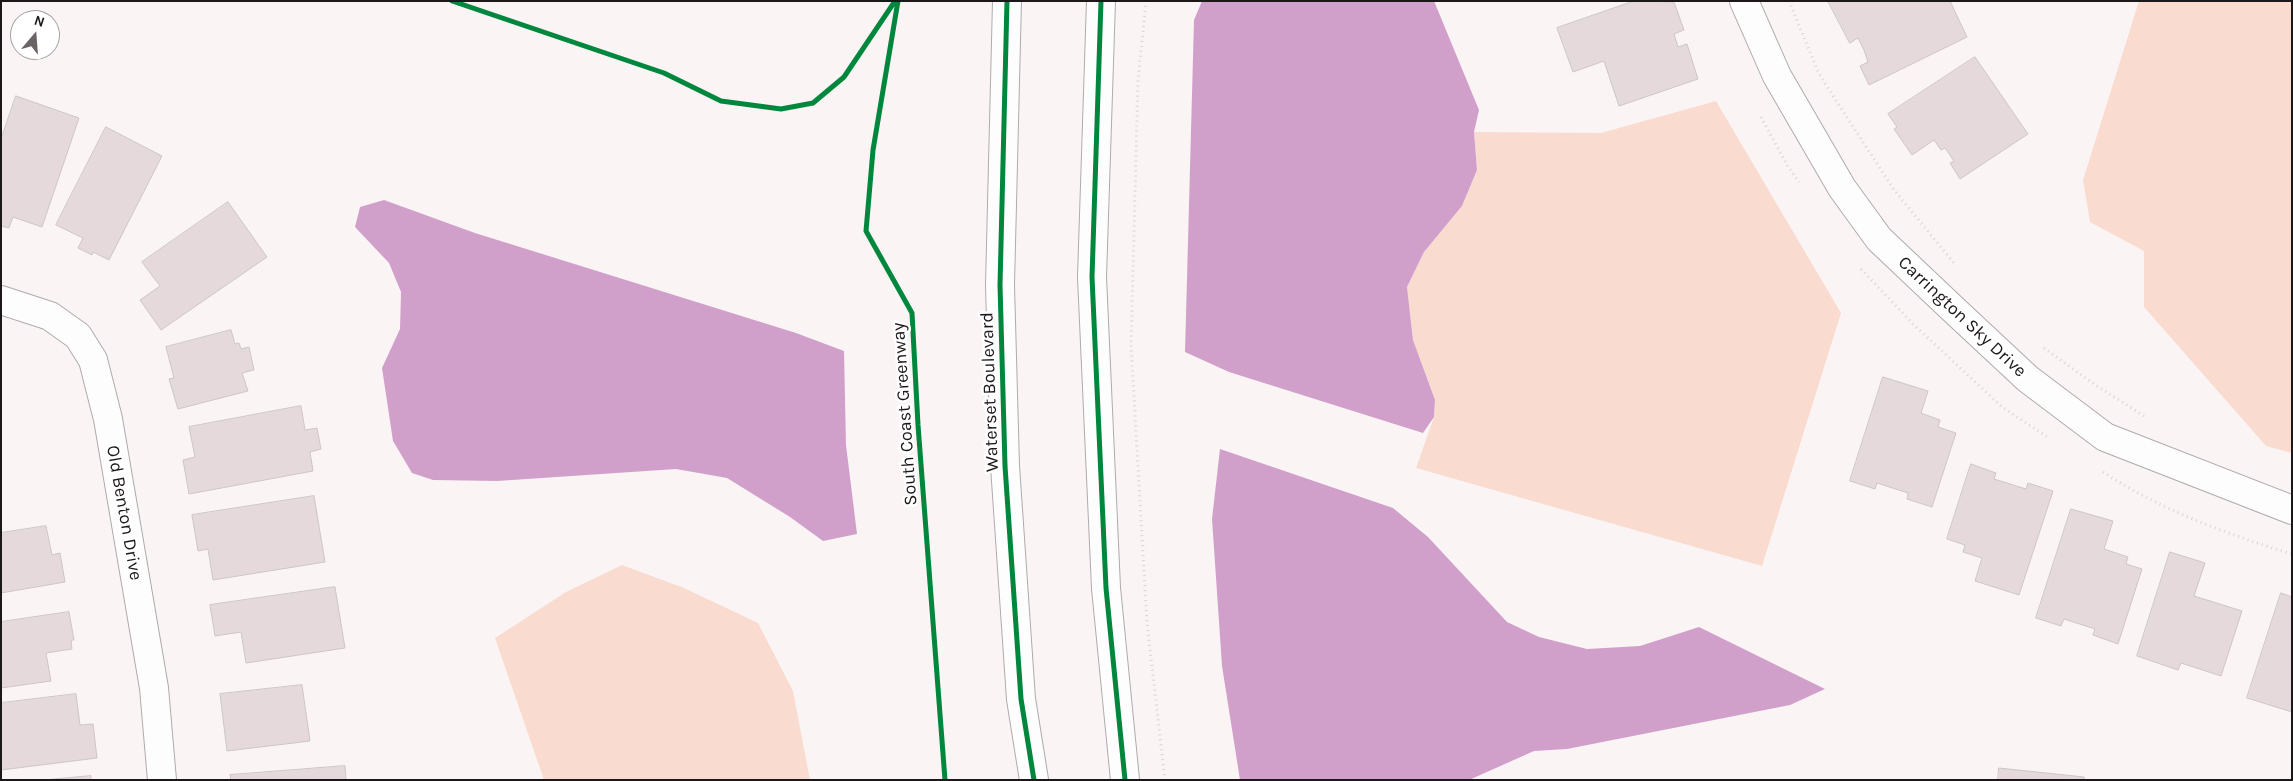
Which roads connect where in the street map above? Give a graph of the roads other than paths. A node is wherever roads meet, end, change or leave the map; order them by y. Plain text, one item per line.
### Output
1 (1007, 1) edge
2 (1101, 1) edge
3 (1744, 1) edge
4 (1, 300) edge
5 (2292, 510) edge
6 (162, 780) edge
7 (1034, 780) edge
8 (1125, 780) edge

1 - 7 street, Waterset Boulevard
2 - 8 street
3 - 5 street, Carrington Sky Drive
4 - 6 street, Old Benton Drive

